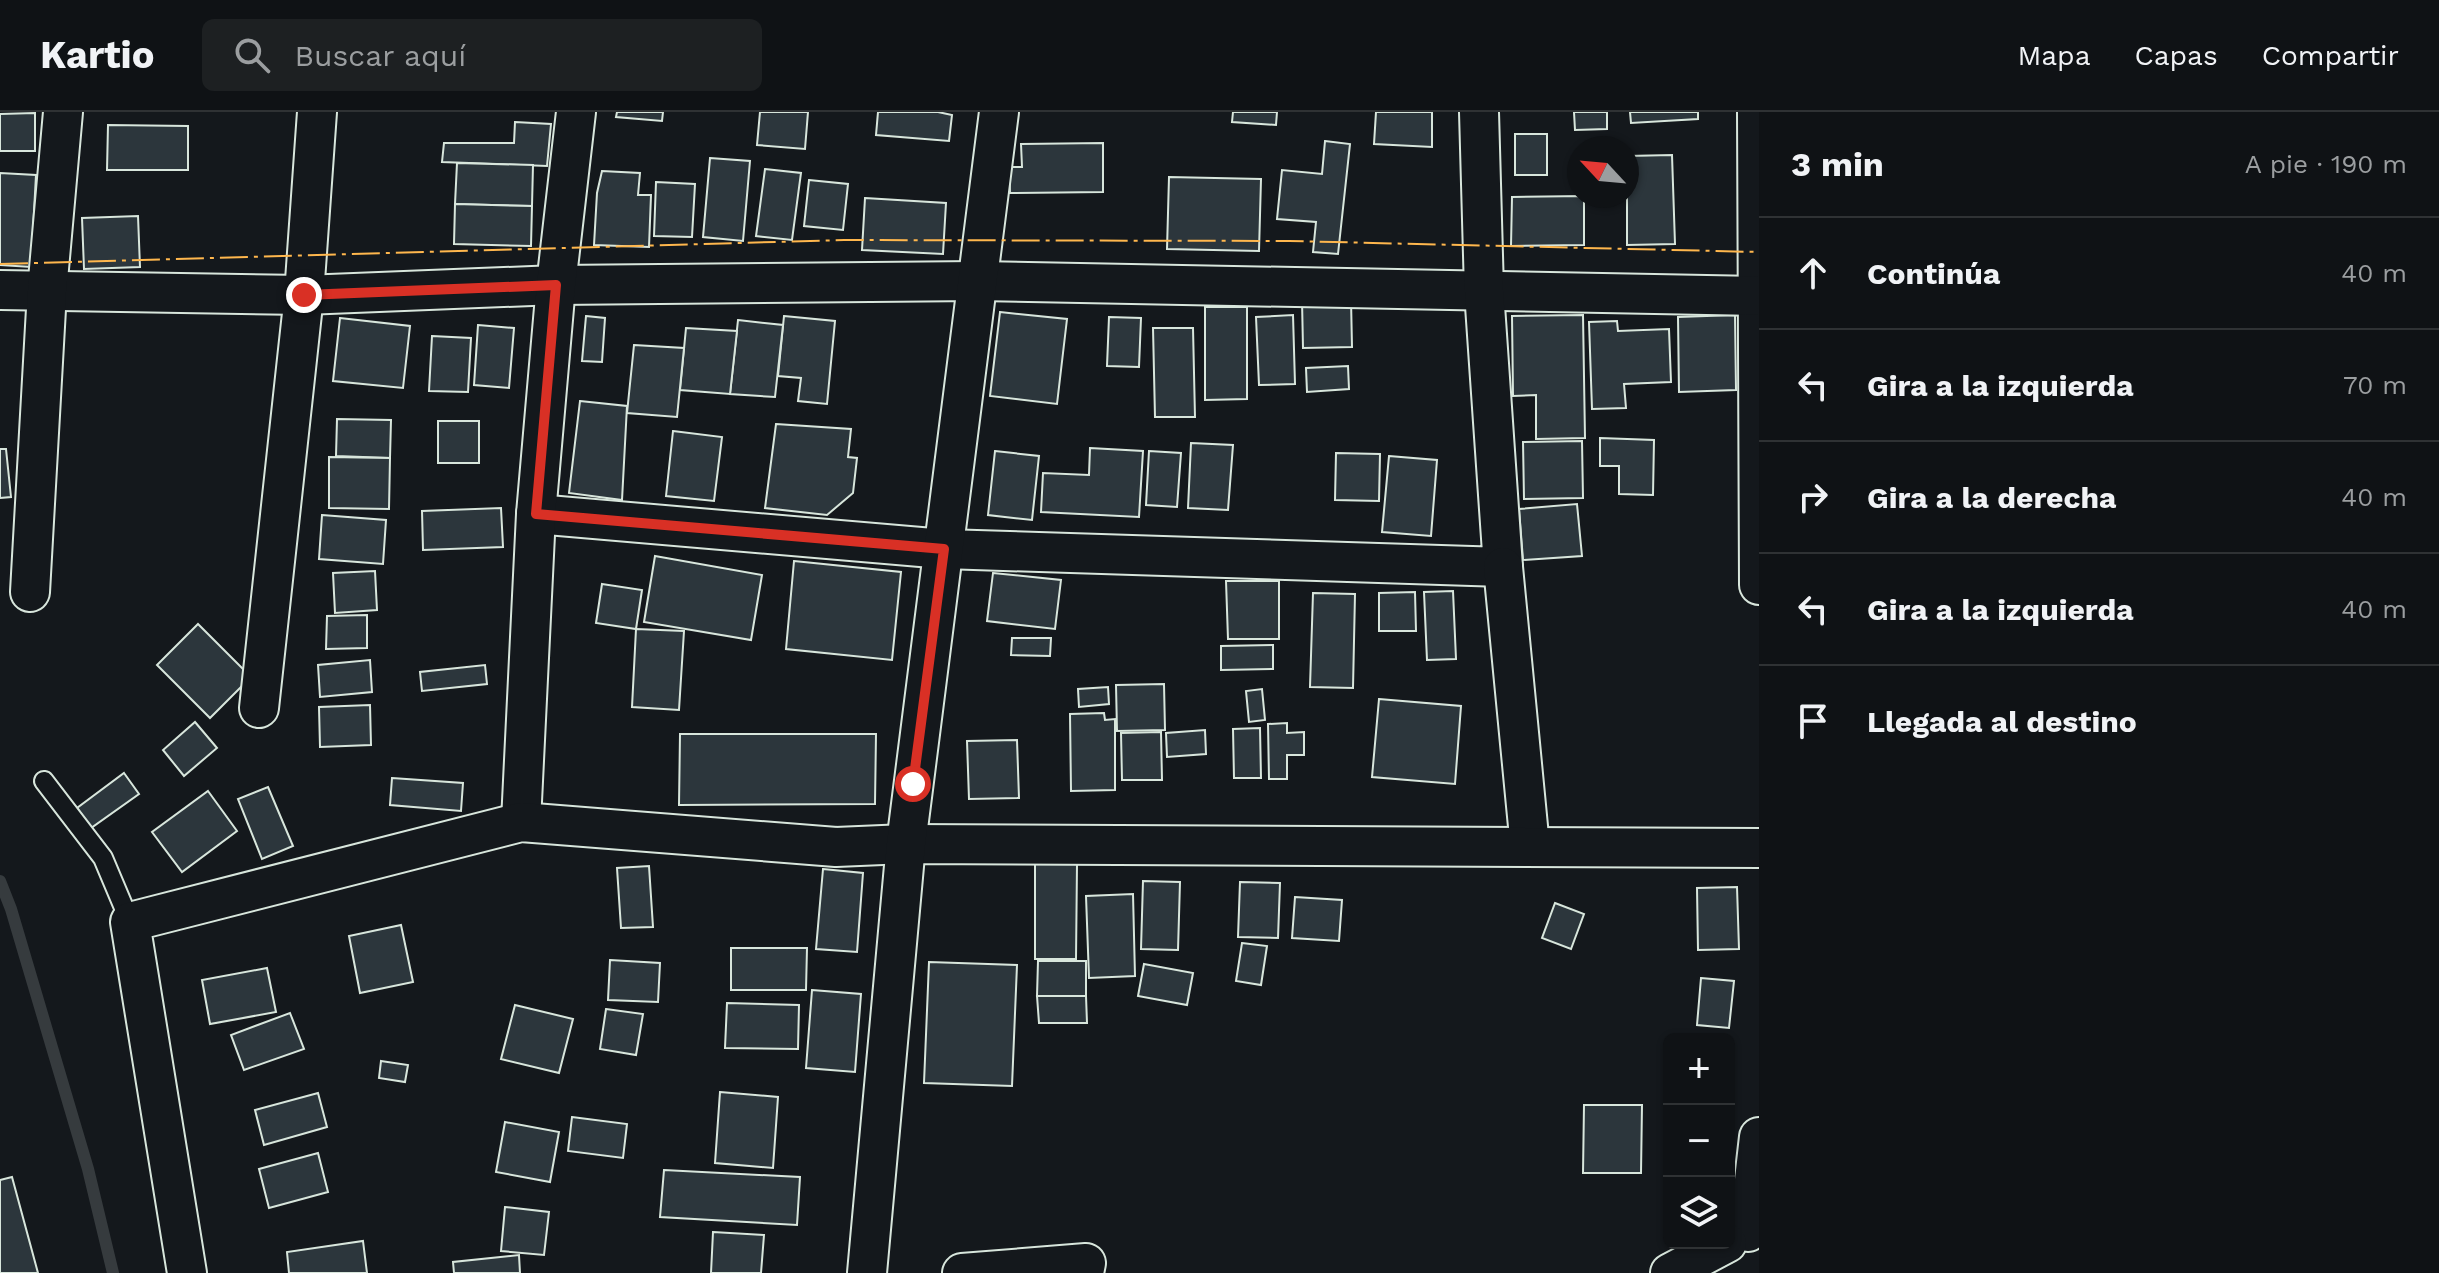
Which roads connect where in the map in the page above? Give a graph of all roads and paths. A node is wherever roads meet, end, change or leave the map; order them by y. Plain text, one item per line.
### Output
1 (63, 112) edge
2 (317, 112) edge
3 (576, 112) edge
4 (999, 112) edge
5 (1479, 112) edge
6 (1757, 112) edge
7 (978, 281) junction
8 (556, 285) junction
9 (0, 290) edge
10 (47, 291) junction
11 (1484, 291) junction
12 (304, 295) junction
13 (1758, 296) edge
14 (536, 514) junction
15 (944, 549) junction
16 (1503, 567) junction
17 (1759, 585) edge
18 (30, 592) dead end
19 (259, 708) dead end
20 (44, 781) dead end
21 (521, 822) junction
22 (906, 844) junction
23 (1530, 847) junction
24 (1759, 848) edge
25 (130, 922) junction
26 (1759, 1137) edge
27 (1741, 1236) edge
28 (187, 1273) edge
29 (867, 1273) edge
30 (962, 1273) edge
31 (1084, 1273) edge
32 (1670, 1273) edge

1 - 10 street
2 - 12 street
3 - 8 street
4 - 7 street
5 - 11 street
6 - 13 street
7 - 8 street
7 - 11 street
7 - 15 street
8 - 12 street
8 - 14 street
9 - 10 street
10 - 12 street
10 - 18 street
11 - 13 street
11 - 16 street
12 - 19 street
13 - 17 street
14 - 15 street
14 - 21 street
15 - 16 street
15 - 22 street
16 - 23 street
20 - 25 lane
21 - 22 street
21 - 25 street
22 - 23 street
22 - 29 street
23 - 24 street
25 - 28 street
26 - 27 street
27 - 32 street
30 - 31 street

